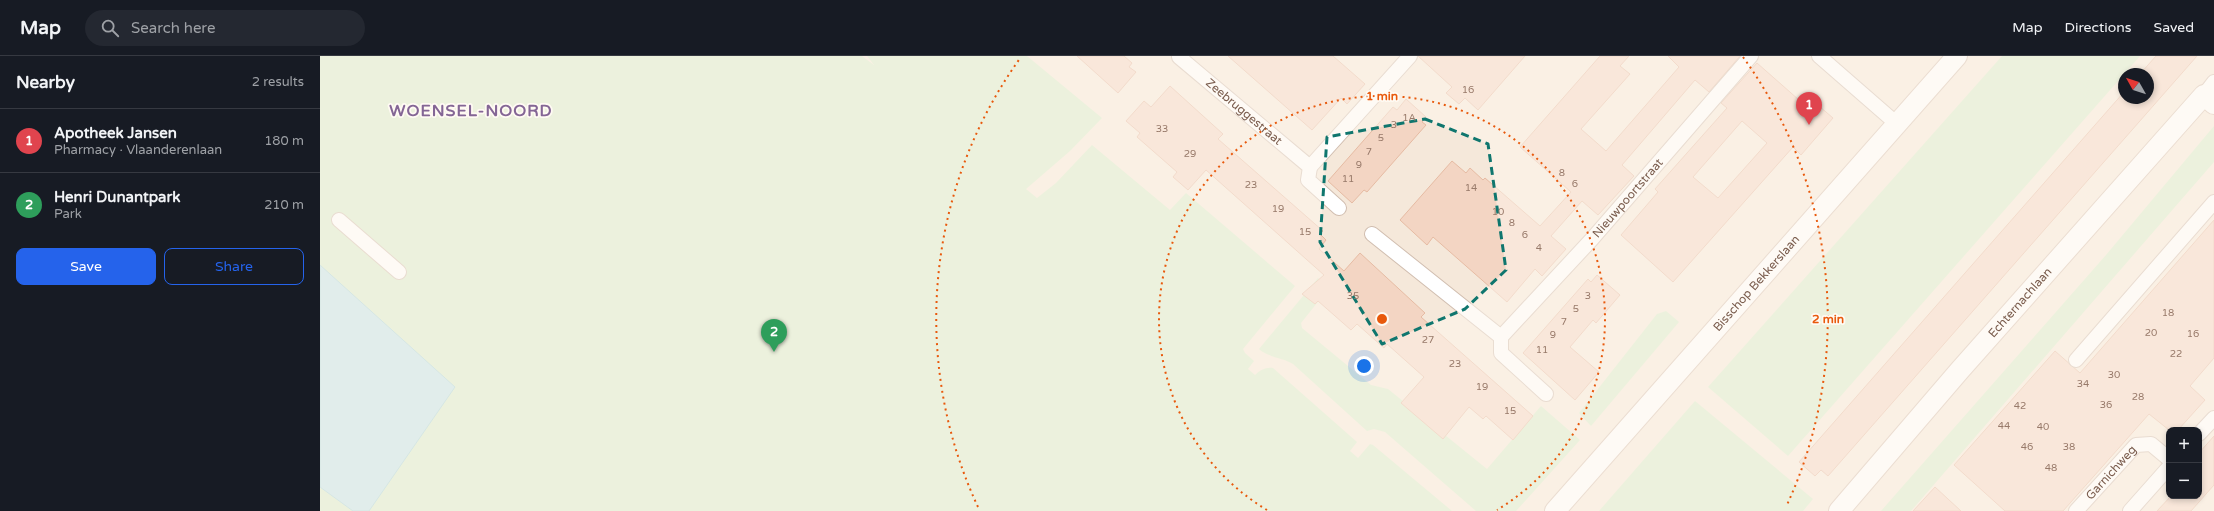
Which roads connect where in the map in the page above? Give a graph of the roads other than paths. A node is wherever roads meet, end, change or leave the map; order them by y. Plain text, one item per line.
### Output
1 (1410, 56) edge
2 (1751, 56) edge
3 (1819, 56) edge
4 (1957, 56) edge
5 (1178, 57) edge
6 (2211, 94) edge
7 (1897, 124) junction
8 (1310, 167) junction
9 (2214, 202) edge
10 (1339, 208) dead end
11 (339, 220) dead end
12 (1372, 234) dead end
13 (399, 272) dead end
14 (1501, 337) junction
15 (2076, 360) dead end
16 (1546, 394) dead end
17 (2214, 418) edge
18 (2202, 431) edge
19 (2166, 456) edge
20 (2166, 470) edge
21 (1555, 511) edge
22 (1839, 511) edge
23 (2076, 511) edge
24 (2130, 511) edge

1 - 8 street
2 - 14 street, Nieuwpoortstraat
3 - 7 street
4 - 7 main road, Bisschop Bekkerslaan
5 - 8 street, Zeebruggestraat
6 - 22 main road, Echternachlaan
7 - 21 main road, Bisschop Bekkerslaan
8 - 10 street
9 - 15 street
11 - 13 street
12 - 14 street
14 - 16 street
17 - 18 street
19 - 23 street, Garnichweg
20 - 24 street

